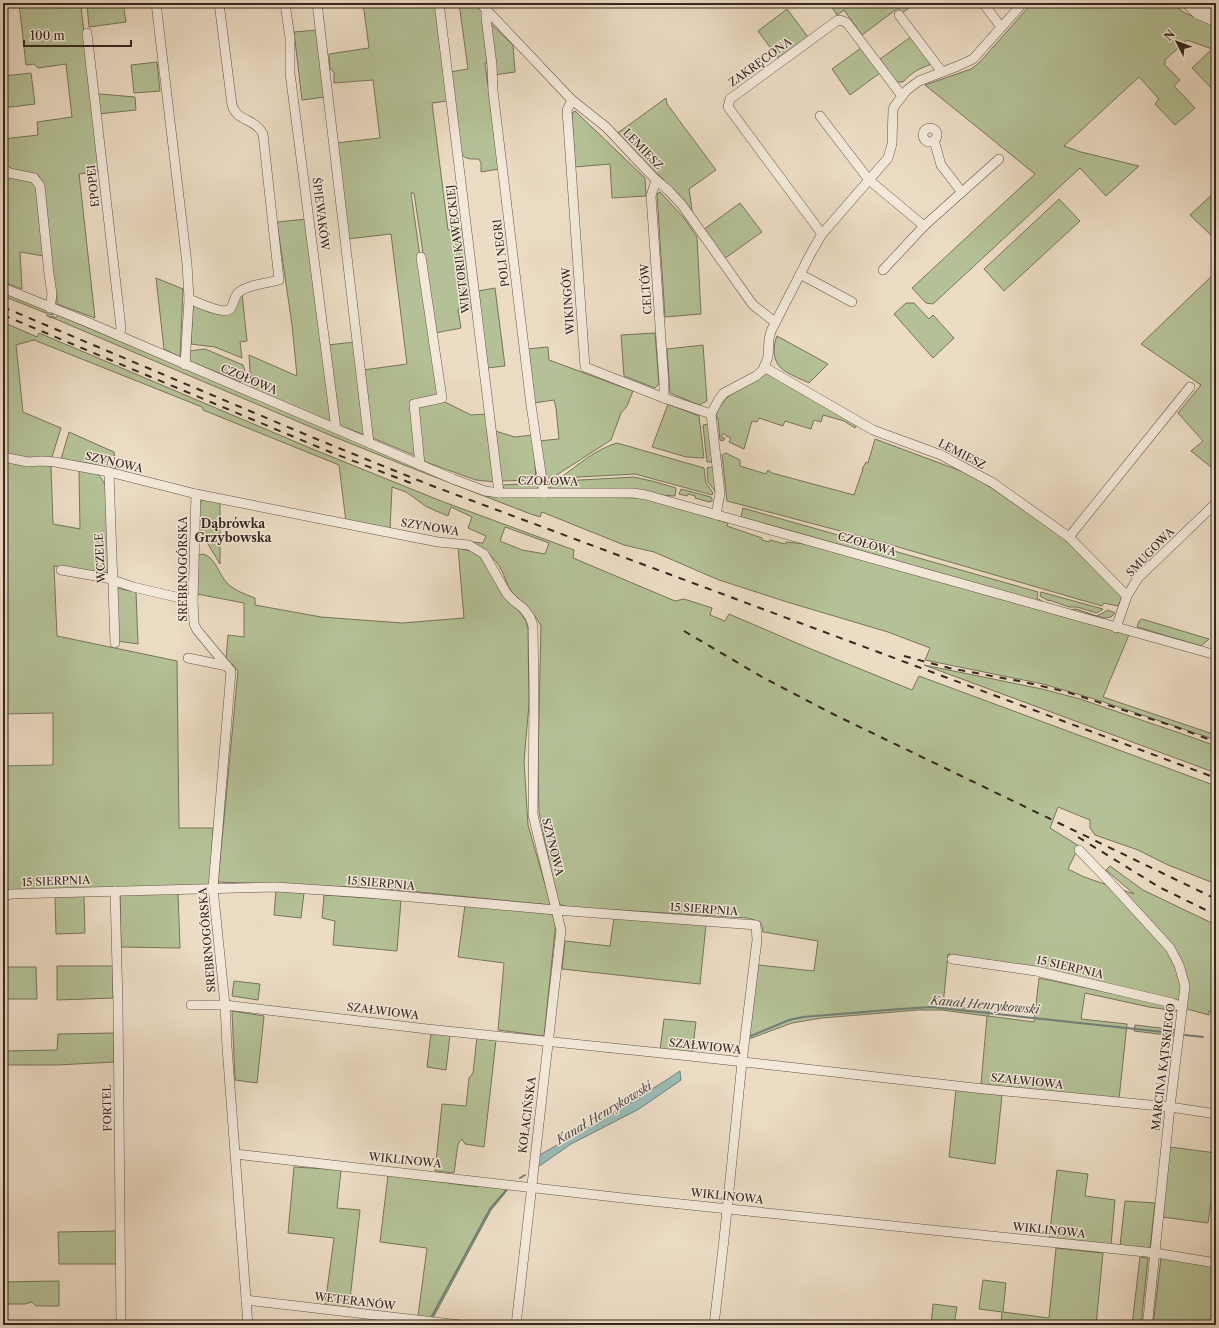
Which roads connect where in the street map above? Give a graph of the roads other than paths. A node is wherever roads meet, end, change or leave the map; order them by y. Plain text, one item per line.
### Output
1 (156, 3) edge
2 (219, 3) edge
3 (285, 3) edge
4 (317, 3) edge
5 (439, 3) edge
6 (480, 3) edge
7 (983, 3) edge
8 (1023, 3) edge
9 (1188, 3) edge
10 (486, 10) junction
11 (1216, 14) edge
12 (899, 15) dead end
13 (1216, 22) edge
14 (1001, 27) junction
15 (87, 34) dead end
16 (942, 72) junction
17 (902, 96) junction
18 (572, 100) junction
19 (820, 116) dead end
20 (934, 140) dead end
21 (999, 159) dead end
22 (3, 168) edge
23 (656, 180) junction
24 (869, 180) junction
25 (961, 192) junction
26 (924, 226) junction
27 (822, 234) junction
28 (421, 257) dead end
29 (883, 270) dead end
30 (800, 274) junction
31 (3, 288) edge
32 (189, 299) junction
33 (852, 302) dead end
34 (50, 308) junction
35 (775, 322) junction
36 (119, 336) junction
37 (185, 365) junction
38 (764, 367) junction
39 (1190, 387) dead end
40 (664, 398) junction
41 (711, 414) junction
42 (336, 429) junction
43 (369, 443) junction
44 (3, 457) edge
45 (420, 465) junction
46 (108, 472) junction
47 (544, 492) junction
48 (499, 493) junction
49 (196, 494) junction
50 (1216, 503) edge
51 (716, 515) junction
52 (1069, 537) junction
53 (61, 570) dead end
54 (114, 580) junction
55 (1127, 596) junction
56 (193, 601) junction
57 (1116, 628) junction
58 (115, 643) dead end
59 (1216, 655) edge
60 (188, 658) dead end
61 (227, 666) junction
62 (1079, 850) dead end
63 (214, 888) junction
64 (115, 891) junction
65 (3, 897) edge
66 (556, 910) junction
67 (952, 959) dead end
68 (191, 1005) dead end
69 (225, 1005) junction
70 (1182, 1007) junction
71 (548, 1041) junction
72 (742, 1062) junction
73 (1170, 1108) junction
74 (1216, 1114) edge
75 (235, 1154) junction
76 (531, 1187) junction
77 (727, 1208) junction
78 (1155, 1253) junction
79 (1216, 1263) edge
80 (246, 1300) junction
81 (121, 1325) edge
82 (248, 1325) edge
83 (460, 1325) edge
84 (516, 1325) edge
85 (714, 1325) edge
86 (1145, 1325) edge

1 - 32 street
2 - 32 street
3 - 42 street, ŚPIEWAKÓW
4 - 43 street
5 - 48 street, WIKTORII KAWECKIEJ
6 - 10 street, LEMIESZ
7 - 14 street
8 - 14 street
9 - 11 street
9 - 13 street
10 - 18 street, LEMIESZ
10 - 47 street, POLI NEGRI
12 - 16 street
14 - 16 street
15 - 36 street, EPOPEI
16 - 17 street
17 - 24 street
17 - 27 street, ZAKRĘCONA
18 - 23 street, LEMIESZ
18 - 40 street, WIKINGÓW
19 - 24 street
20 - 25 street
21 - 25 street
22 - 34 street
23 - 35 street, LEMIESZ
23 - 40 street, CELTÓW
24 - 26 street
24 - 27 street
25 - 26 street
26 - 29 street
27 - 30 street
28 - 45 street
30 - 33 street
30 - 35 street
31 - 34 street, CZOŁOWA
32 - 37 street
34 - 36 street, CZOŁOWA
35 - 38 street
36 - 37 street, CZOŁOWA
37 - 42 street, CZOŁOWA
38 - 41 street
38 - 52 street, LEMIESZ
39 - 52 street
40 - 41 street, WIKINGÓW
41 - 51 street
42 - 43 street, CZOŁOWA
43 - 45 street, CZOŁOWA
44 - 46 street, SZYNOWA
45 - 48 street, CZOŁOWA
46 - 49 street, SZYNOWA
46 - 54 street, WCZELE
47 - 48 street, CZOŁOWA
47 - 51 street, CZOŁOWA
49 - 56 street, SREBRNOGÓRSKA
49 - 66 street, SZYNOWA
50 - 55 street, SMUGOWA
51 - 57 street, CZOŁOWA
52 - 55 street, LEMIESZ
53 - 54 street
54 - 56 street
54 - 58 street, WCZELE
55 - 57 street, SMUGOWA
56 - 61 street, SREBRNOGÓRSKA
57 - 59 street, CZOŁOWA
60 - 61 street
61 - 63 street, SREBRNOGÓRSKA
62 - 70 street, MARCINA KĄTSKIEGO
63 - 64 street, 15 SIERPNIA
63 - 66 street, 15 SIERPNIA
63 - 69 street, SREBRNOGÓRSKA
64 - 65 street, 15 SIERPNIA
64 - 81 street, FORTEL
66 - 71 street, KOŁACIŃSKA
66 - 72 street, 15 SIERPNIA
67 - 70 street, 15 SIERPNIA
68 - 69 street, SZAŁWIOWA
69 - 71 street, SZAŁWIOWA
69 - 75 street, SREBRNOGÓRSKA
70 - 73 street, MARCINA KĄTSKIEGO
71 - 72 street, SZAŁWIOWA
71 - 76 street, KOŁACIŃSKA
72 - 73 street, SZAŁWIOWA
72 - 77 street
73 - 74 street, SZAŁWIOWA
73 - 78 street, MARCINA KĄTSKIEGO
75 - 76 street, WIKLINOWA
75 - 80 street, SREBRNOGÓRSKA
76 - 77 street, WIKLINOWA
76 - 84 street, KOŁACIŃSKA
77 - 78 street, WIKLINOWA
77 - 85 street
78 - 79 street, WIKLINOWA
78 - 86 street, MARCINA KĄTSKIEGO
80 - 82 street, SREBRNOGÓRSKA
80 - 83 street, WETERANÓW

